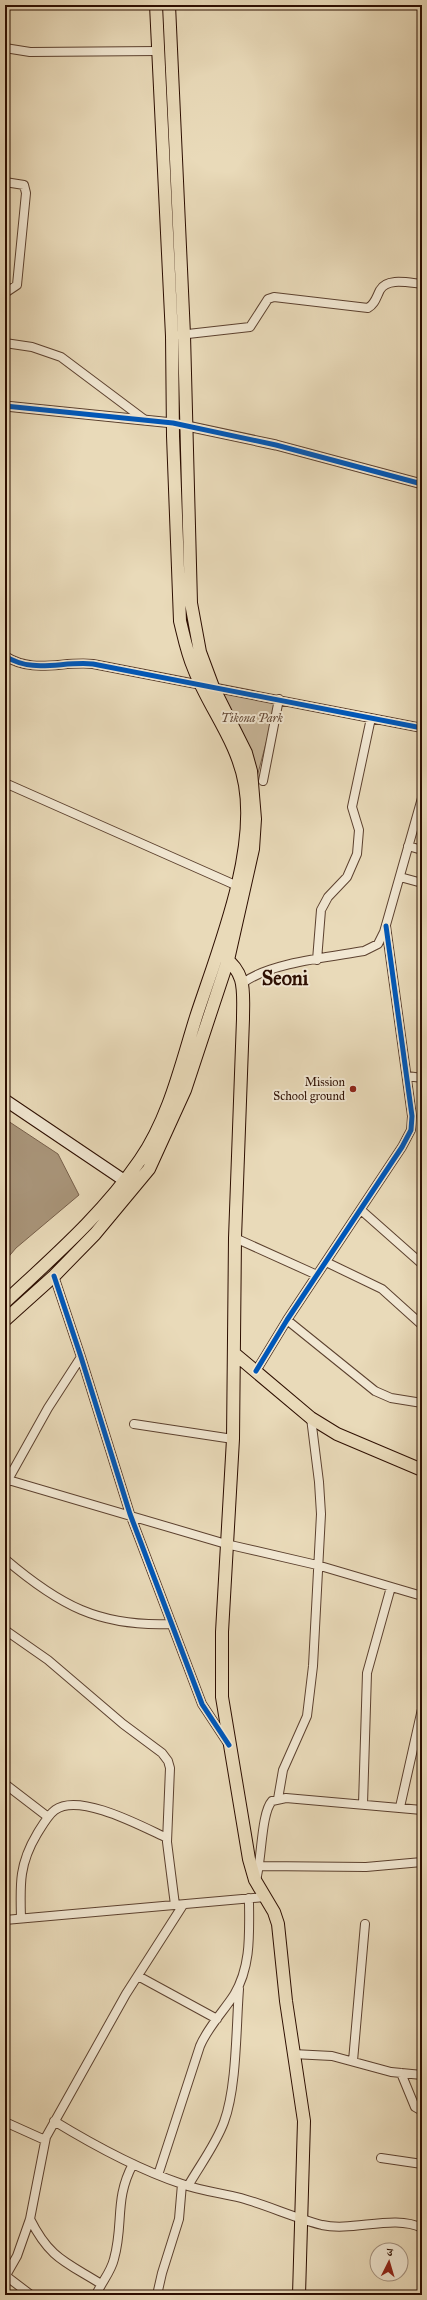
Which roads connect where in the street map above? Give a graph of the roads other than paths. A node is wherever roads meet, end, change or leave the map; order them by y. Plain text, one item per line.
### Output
1 (156, 5) edge
2 (169, 5) edge
3 (5, 48) edge
4 (159, 51) junction
5 (5, 182) edge
6 (422, 284) edge
7 (5, 293) edge
8 (178, 335) junction
9 (5, 343) edge
10 (5, 406) edge
11 (145, 420) junction
12 (173, 422) junction
13 (186, 425) junction
14 (422, 484) edge
15 (5, 656) edge
16 (201, 684) junction
17 (213, 687) junction
18 (279, 699) junction
19 (371, 718) junction
20 (422, 728) edge
21 (262, 781) dead end
22 (5, 783) edge
23 (422, 798) edge
24 (408, 846) junction
25 (422, 850) edge
26 (400, 876) junction
27 (422, 883) edge
28 (241, 888) junction
29 (386, 926) junction
30 (217, 952) junction
31 (228, 960) junction
32 (317, 960) junction
33 (243, 983) junction
34 (407, 1076) junction
35 (422, 1078) edge
36 (5, 1100) edge
37 (125, 1181) junction
38 (135, 1188) junction
39 (361, 1210) junction
40 (235, 1238) junction
41 (326, 1262) junction
42 (422, 1264) edge
43 (317, 1275) junction
44 (54, 1276) junction
45 (5, 1302) edge
46 (5, 1320) edge
47 (287, 1320) junction
48 (422, 1325) edge
49 (235, 1354) junction
50 (81, 1357) junction
51 (256, 1371) junction
52 (422, 1403) edge
53 (311, 1418) junction
54 (134, 1424) dead end
55 (233, 1439) junction
56 (422, 1470) edge
57 (6, 1481) edge
58 (130, 1514) junction
59 (226, 1544) junction
60 (5, 1560) edge
61 (317, 1565) junction
62 (391, 1587) junction
63 (422, 1596) edge
64 (171, 1624) junction
65 (5, 1630) edge
66 (422, 1709) edge
67 (229, 1745) junction
68 (5, 1784) edge
69 (278, 1799) junction
70 (363, 1804) junction
71 (400, 1807) junction
72 (422, 1810) edge
73 (48, 1818) junction
74 (167, 1838) junction
75 (422, 1862) edge
76 (260, 1866) junction
77 (255, 1880) junction
78 (265, 1897) junction
79 (249, 1898) junction
80 (183, 1904) junction
81 (175, 1905) junction
82 (21, 1918) junction
83 (5, 1920) edge
84 (365, 1924) dead end
85 (138, 1976) junction
86 (239, 1985) junction
87 (217, 2019) junction
88 (293, 2054) junction
89 (353, 2061) junction
90 (401, 2073) junction
91 (422, 2075) edge
92 (422, 2112) edge
93 (54, 2121) junction
94 (5, 2122) edge
95 (45, 2140) junction
96 (381, 2158) dead end
97 (134, 2164) junction
98 (422, 2164) edge
99 (158, 2175) junction
100 (186, 2185) junction
101 (301, 2217) junction
102 (30, 2219) junction
103 (422, 2228) edge
104 (6, 2273) edge
105 (101, 2284) junction
106 (31, 2295) edge
107 (96, 2295) edge
108 (157, 2295) edge
109 (299, 2295) edge

1 - 4 main road
2 - 8 main road
3 - 4 street
4 - 8 main road
5 - 7 street
6 - 8 street
8 - 12 main road
8 - 13 main road
9 - 11 street
10 - 11 street
11 - 12 street
12 - 13 street
12 - 16 main road
13 - 14 street
13 - 17 main road
15 - 16 street
16 - 17 street
16 - 28 main road
17 - 18 street
17 - 28 main road
18 - 19 street
18 - 21 street
19 - 20 street
19 - 32 street
22 - 28 street
23 - 24 street
24 - 25 street
24 - 26 street
26 - 27 street
26 - 29 street
28 - 30 main road
28 - 31 main road
29 - 32 street
29 - 34 street
30 - 31 main road
30 - 37 main road
31 - 33 main road
31 - 38 main road
32 - 33 street
33 - 40 main road
34 - 35 street
34 - 39 street
36 - 37 main road
37 - 38 main road
37 - 45 main road
38 - 44 main road
39 - 41 street
39 - 42 street
40 - 43 street
40 - 49 main road
41 - 43 street
41 - 48 street
43 - 47 street
44 - 46 main road
44 - 50 street
47 - 51 street
47 - 52 street
49 - 51 main road
49 - 55 main road
50 - 57 street
50 - 58 street
51 - 53 main road
53 - 56 main road
53 - 61 street
54 - 55 street
55 - 59 main road
57 - 58 street
58 - 59 street
58 - 64 street
59 - 61 street
59 - 67 main road
60 - 64 street
61 - 62 street
61 - 69 street
62 - 63 street
62 - 70 street
64 - 67 street
65 - 74 street
66 - 71 street
67 - 77 main road
68 - 73 street
69 - 70 street
69 - 76 street
70 - 71 street
71 - 72 street
73 - 74 street
73 - 82 street
74 - 81 street
75 - 76 street
76 - 77 street
77 - 78 main road
78 - 79 street
78 - 88 main road
79 - 80 street
79 - 86 street
80 - 81 street
80 - 85 street
81 - 82 street
82 - 83 street
84 - 89 street
85 - 87 street
85 - 93 street
86 - 87 street
86 - 100 street
87 - 99 street
88 - 89 street
88 - 101 main road
89 - 90 street
90 - 91 street
90 - 92 street
93 - 95 street
93 - 97 street
94 - 95 street
95 - 102 street
96 - 98 street
97 - 99 street
97 - 105 street
99 - 100 street
100 - 101 street
100 - 108 street
101 - 103 street
101 - 109 main road
102 - 104 street
102 - 105 street
104 - 106 street
105 - 107 street

